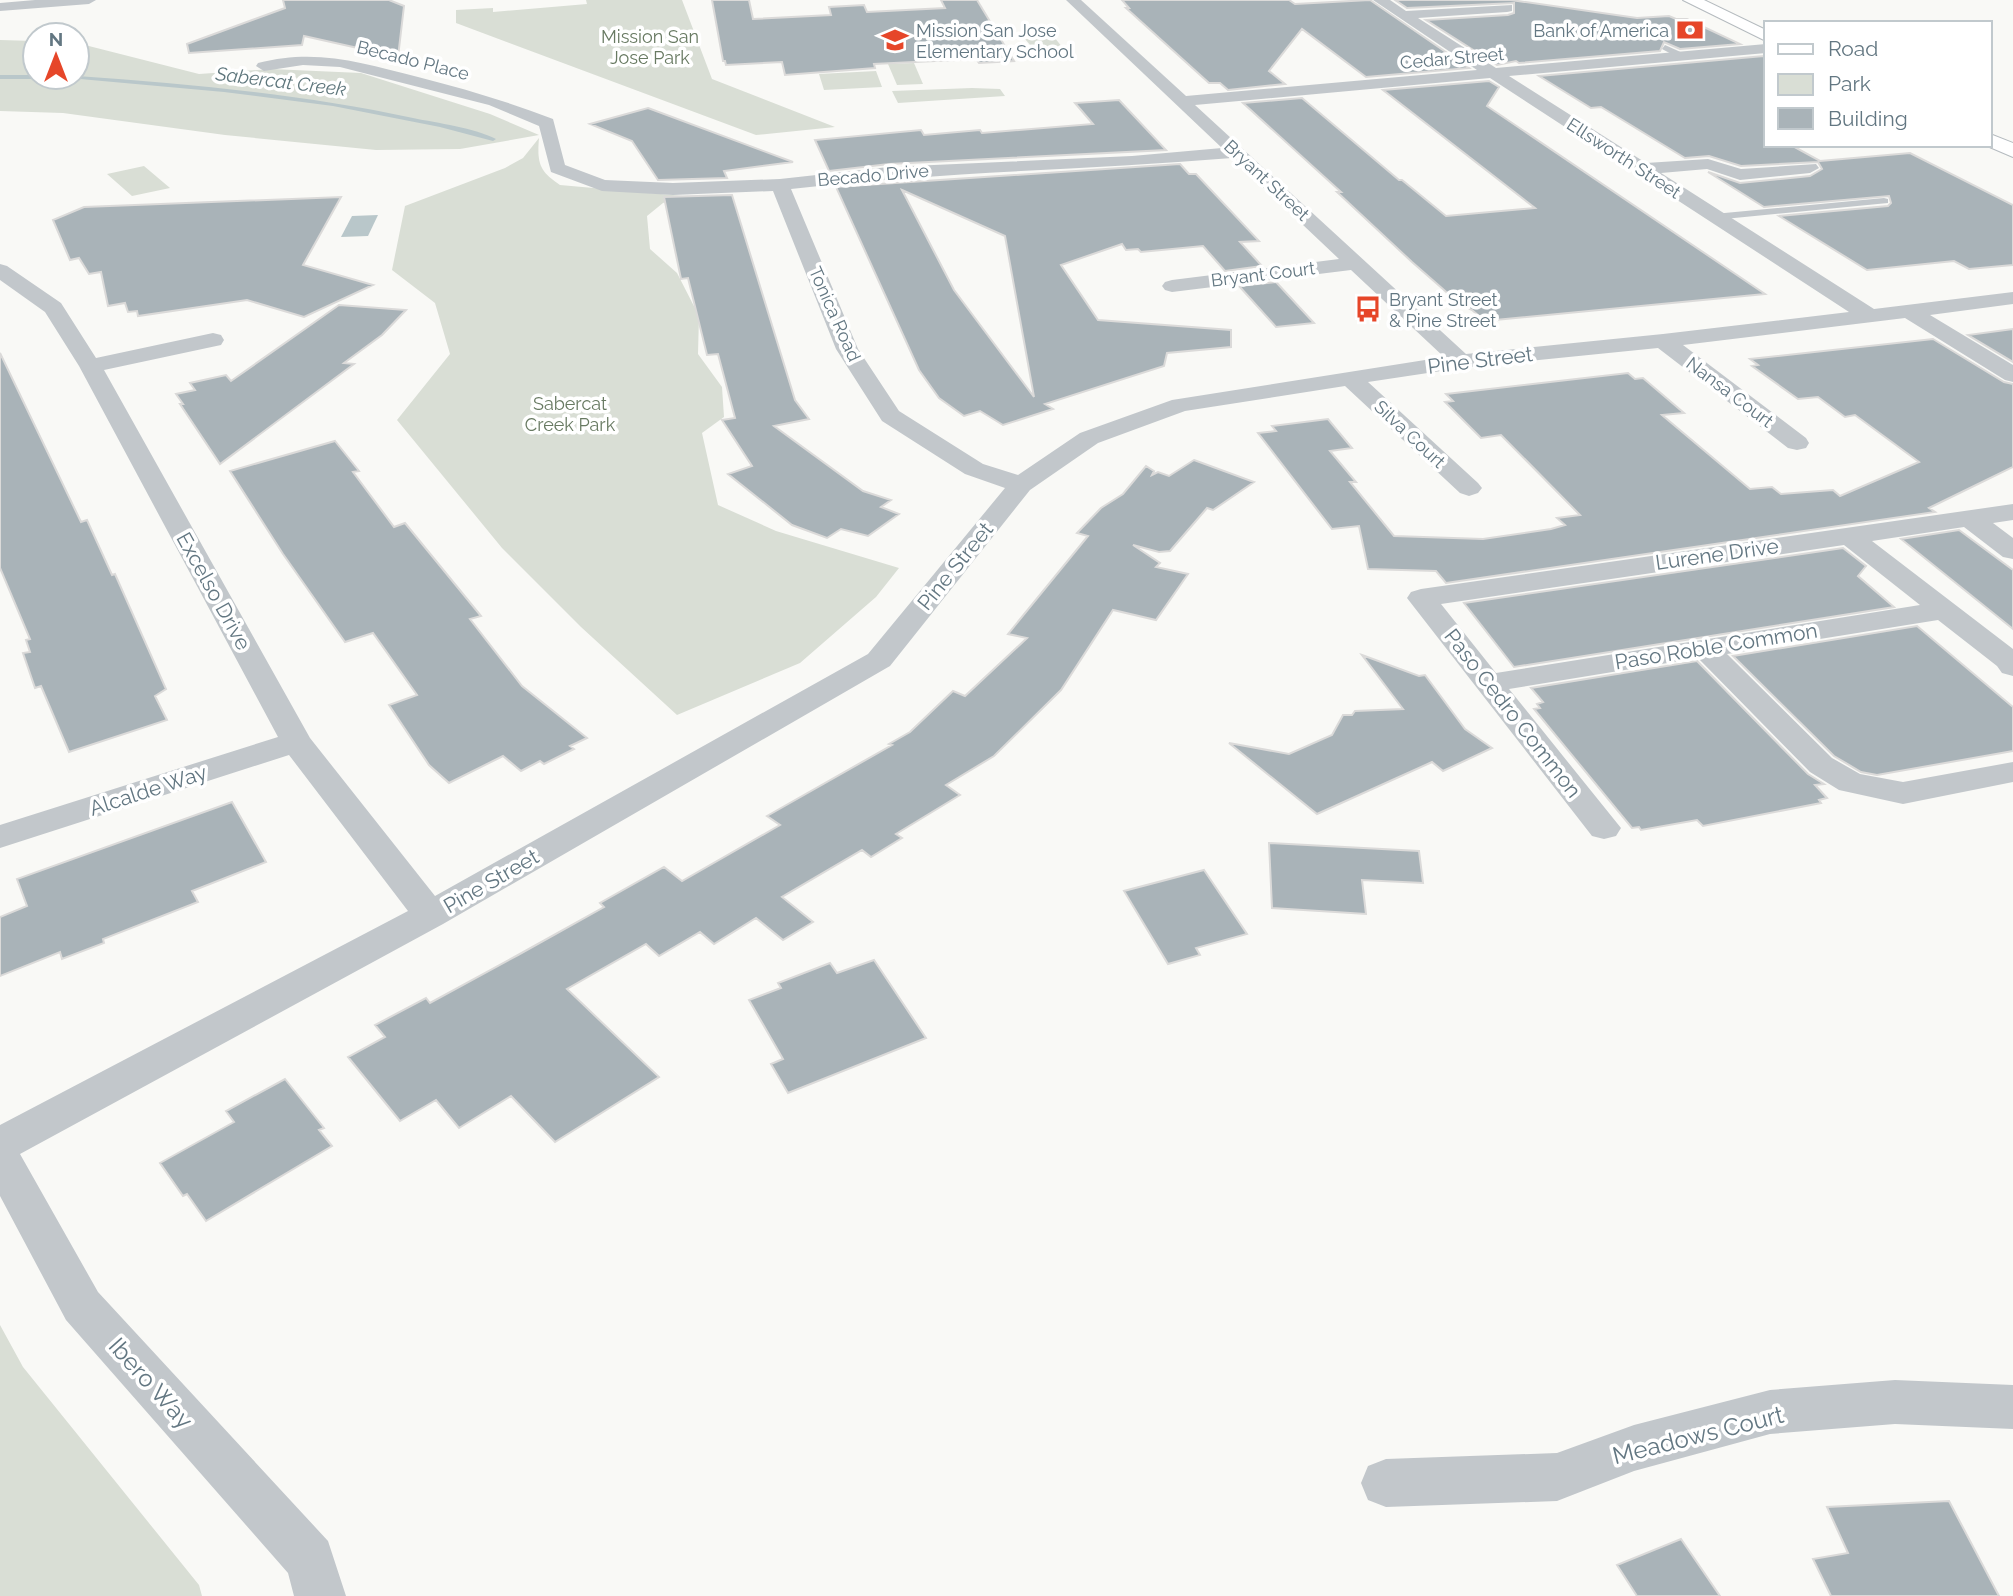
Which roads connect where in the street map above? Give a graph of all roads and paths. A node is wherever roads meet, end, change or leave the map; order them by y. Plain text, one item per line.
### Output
1 (89, 0) edge
2 (1073, 0) edge
3 (1380, 0) edge
4 (1691, 0) edge
5 (0, 7) edge
6 (1507, 8) dead end
7 (1404, 15) junction
8 (1764, 35) edge
9 (1665, 47) dead end
10 (1764, 48) edge
11 (1682, 56) junction
12 (264, 66) dead end
13 (1493, 73) junction
14 (1183, 101) junction
15 (547, 123) joint
16 (1992, 141) edge
17 (2013, 151) edge
18 (1237, 152) junction
19 (1810, 168) dead end
20 (1641, 169) junction
21 (780, 185) junction
22 (1884, 201) dead end
23 (1714, 217) junction
24 (1354, 263) junction
25 (0, 270) edge
26 (1172, 286) dead end
27 (2013, 298) edge
28 (1907, 310) junction
29 (1869, 315) junction
30 (213, 340) dead end
31 (1662, 341) junction
32 (1461, 361) junction
33 (90, 366) junction
34 (2013, 375) edge
35 (1352, 380) junction
36 (1797, 443) dead end
37 (1021, 485) junction
38 (1469, 488) dead end
39 (2013, 512) edge
40 (1969, 518) junction
41 (1848, 535) junction
42 (2013, 551) edge
43 (1421, 598) joint
44 (1944, 610) junction
45 (1704, 648) junction
46 (2011, 662) edge
47 (1488, 683) junction
48 (296, 743) junction
49 (2013, 772) edge
50 (1604, 828) dead end
51 (0, 837) edge
52 (430, 915) junction
53 (0, 1144) edge
54 (0, 1156) edge
55 (2013, 1407) edge
56 (1386, 1483) dead end
57 (320, 1596) edge

1 - 5 street
2 - 14 street, Bryant Street
3 - 7 street, Ellsworth Street
4 - 8 main road
6 - 7 street
7 - 13 street, Ellsworth Street
9 - 11 lane
10 - 11 street, Cedar Street
11 - 13 street, Cedar Street
12 - 15 street, Becado Place
13 - 14 street, Cedar Street
13 - 20 street, Ellsworth Street
14 - 18 street, Bryant Street
15 - 21 street, Becado Drive
16 - 17 main road
18 - 21 street, Becado Drive
18 - 24 street, Bryant Street
19 - 20 street
20 - 23 street, Ellsworth Street
21 - 37 street, Tonica Road
22 - 23 lane
23 - 29 street, Ellsworth Street
24 - 26 street, Bryant Court
24 - 32 street, Bryant Street
25 - 33 street, Excelso Drive
27 - 28 street, Pine Street
28 - 29 street, Pine Street
28 - 34 street
29 - 31 street, Pine Street
30 - 33 street
31 - 32 street, Pine Street
31 - 36 street, Nansa Court
32 - 35 street, Pine Street
33 - 48 street, Excelso Drive
35 - 37 street, Pine Street
35 - 38 street, Silva Court
37 - 52 street, Pine Street
39 - 40 street, Lurene Drive
40 - 41 street, Lurene Drive
40 - 42 street
41 - 43 street, Lurene Drive
41 - 44 street
43 - 47 street, Paso Cedro Common
44 - 45 street, Paso Roble Common
44 - 46 street
45 - 47 street, Paso Roble Common
45 - 49 street
47 - 50 street, Paso Cedro Common
48 - 51 street, Alcalde Way
48 - 52 street, Excelso Drive
52 - 53 street, Pine Street
54 - 57 street, Ibero Way
55 - 56 street, Meadows Court

